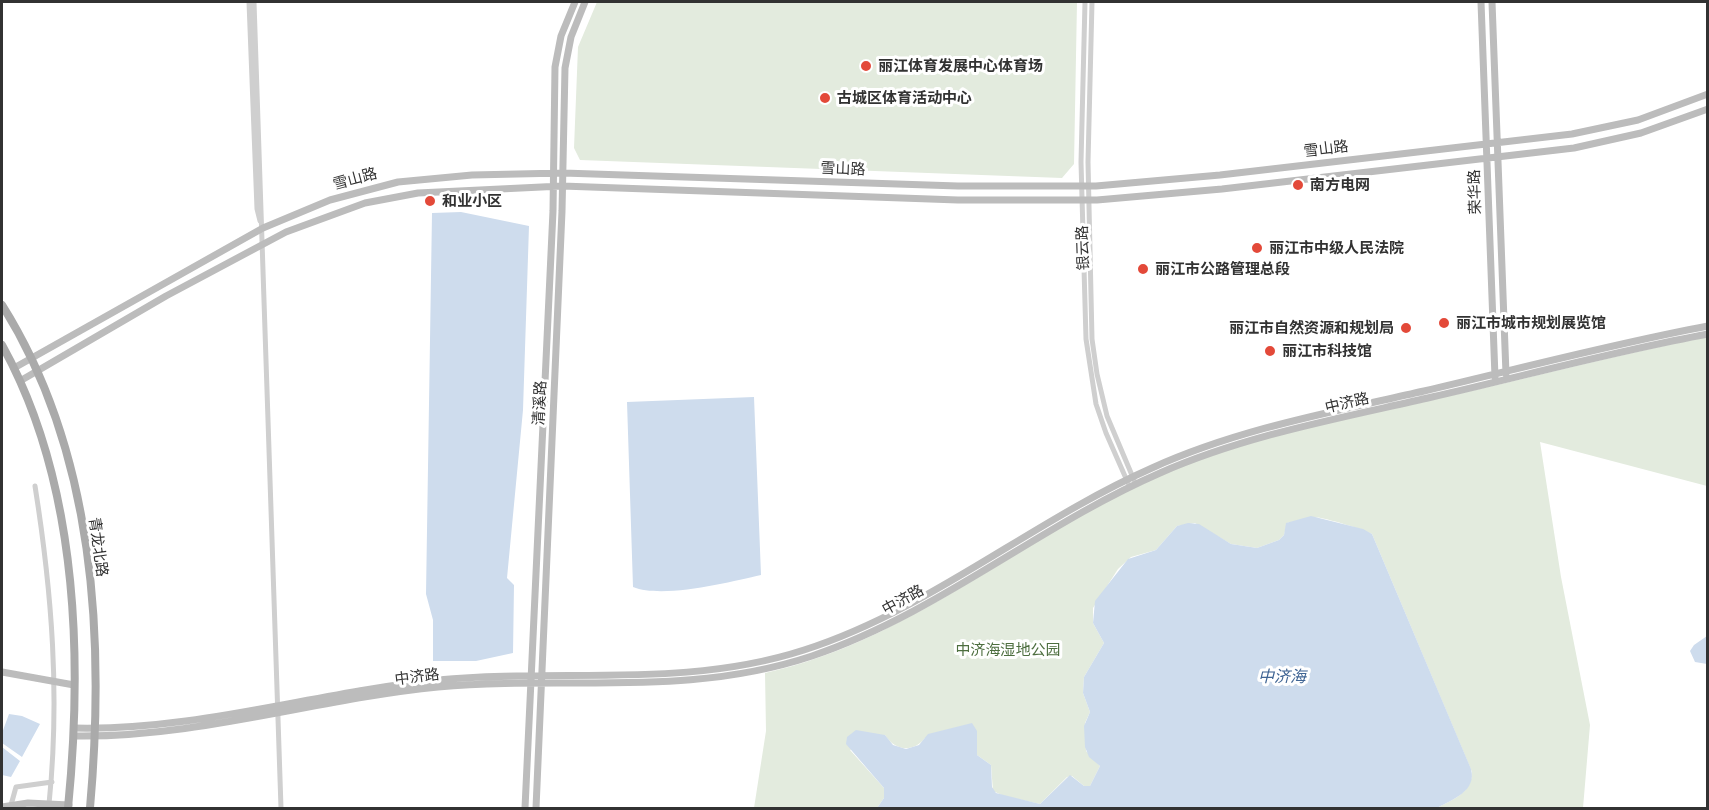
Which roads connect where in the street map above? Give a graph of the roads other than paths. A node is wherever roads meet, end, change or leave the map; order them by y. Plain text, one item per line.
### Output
1 (249, 2) edge
2 (254, 2) edge
3 (575, 2) edge
4 (585, 2) edge
5 (1085, 2) edge
6 (1092, 2) edge
7 (1481, 2) edge
8 (1492, 2) edge
9 (1707, 94) edge
10 (1707, 109) edge
11 (1497, 143) junction
12 (1486, 144) junction
13 (1497, 157) junction
14 (1487, 158) junction
15 (553, 173) junction
16 (563, 173) junction
17 (1085, 186) junction
18 (553, 187) junction
19 (563, 187) junction
20 (1085, 200) junction
21 (261, 229) junction
22 (262, 244) junction
23 (2, 305) edge
24 (1707, 326) edge
25 (1707, 334) edge
26 (2, 345) edge
27 (32, 358) junction
28 (14, 368) junction
29 (38, 370) junction
30 (1506, 376) junction
31 (1495, 378) junction
32 (20, 381) junction
33 (1132, 484) junction
34 (35, 486) dead end
35 (2, 672) edge
36 (530, 680) junction
37 (541, 680) junction
38 (56, 681) junction
39 (74, 685) junction
40 (278, 710) junction
41 (74, 732) junction
42 (95, 732) junction
43 (52, 782) junction
44 (49, 804) junction
45 (11, 805) junction
46 (2, 807) edge
47 (69, 807) edge
48 (90, 808) edge
49 (281, 808) edge
50 (525, 808) edge
51 (536, 808) edge

1 - 21 street
2 - 21 street
3 - 15 street, 清溪路
4 - 16 street, 清溪路
5 - 17 street, 银云路
6 - 17 street, 银云路
7 - 12 street, 荣华路
8 - 11 street, 荣华路
9 - 11 street, 雪山路
10 - 13 street, 雪山路
11 - 12 street, 雪山路
11 - 13 street, 荣华路
12 - 14 street, 荣华路
12 - 17 street, 雪山路
13 - 14 street, 雪山路
13 - 30 street, 荣华路
14 - 20 street, 雪山路
14 - 31 street, 荣华路
15 - 16 street, 雪山路
15 - 18 street, 清溪路
15 - 21 street, 雪山路
16 - 17 street, 雪山路
16 - 19 street, 清溪路
17 - 20 street, 银云路
18 - 19 street, 雪山路
18 - 22 street, 雪山路
18 - 36 street, 清溪路
19 - 20 street, 雪山路
19 - 37 street, 清溪路
20 - 33 street, 银云路
21 - 22 street
21 - 27 street, 雪山路
22 - 29 street, 雪山路
22 - 40 street
23 - 27 main road, 青龙北路
24 - 30 street, 中济路
25 - 30 street, 中济路
26 - 28 main road
27 - 28 street, 雪山路
27 - 29 main road, 青龙北路
28 - 32 main road
29 - 32 street, 雪山路
29 - 42 main road, 青龙北路
30 - 31 street, 中济路
31 - 33 street, 中济路
32 - 39 main road
33 - 37 street, 中济路
34 - 38 street
35 - 38 street
36 - 37 street, 中济路
36 - 40 street, 中济路
36 - 50 street, 清溪路
37 - 51 street, 清溪路
38 - 39 street
38 - 43 street
39 - 41 main road
40 - 42 street, 中济路
40 - 49 street
41 - 42 street, 中济路
41 - 47 main road
42 - 48 main road, 青龙北路
43 - 44 street
43 - 45 street
44 - 45 street
44 - 47 street
45 - 46 street

